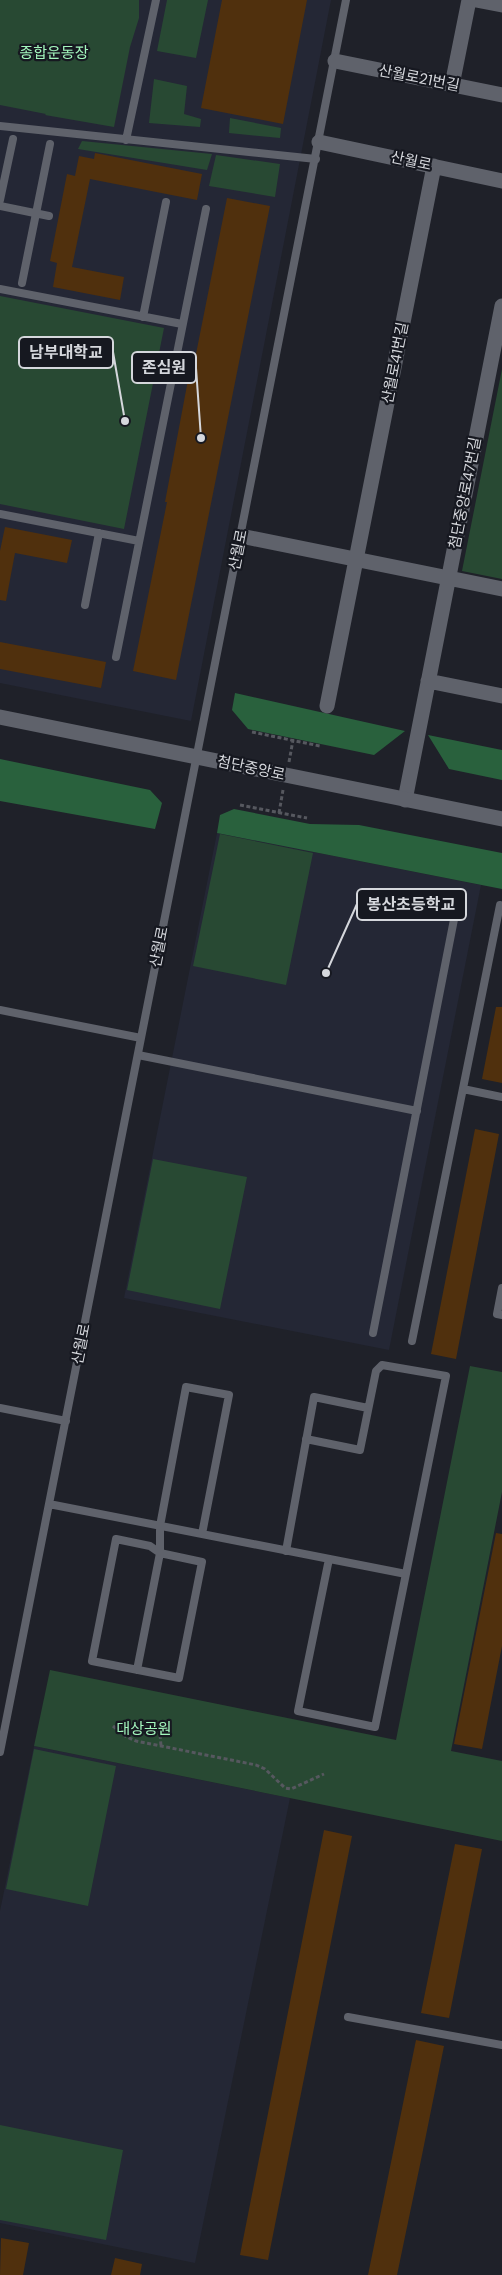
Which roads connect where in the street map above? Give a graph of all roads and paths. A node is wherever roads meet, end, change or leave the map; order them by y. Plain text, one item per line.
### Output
1 (156, 0) edge
2 (346, 0) edge
3 (469, 0) edge
4 (476, 0) edge
5 (502, 5) edge
6 (335, 61) junction
7 (452, 85) junction
8 (502, 95) edge
9 (0, 126) edge
10 (13, 139) dead end
11 (126, 140) junction
12 (319, 142) junction
13 (50, 144) dead end
14 (316, 159) junction
15 (434, 166) junction
16 (502, 181) edge
17 (0, 200) edge
18 (166, 202) dead end
19 (0, 206) edge
20 (206, 209) dead end
21 (36, 214) junction
22 (49, 216) dead end
23 (22, 283) dead end
24 (0, 289) edge
25 (502, 306) edge
26 (142, 317) junction
27 (182, 324) junction
28 (0, 514) edge
29 (99, 533) junction
30 (241, 536) junction
31 (140, 541) junction
32 (356, 559) junction
33 (448, 578) junction
34 (502, 589) edge
35 (85, 605) dead end
36 (116, 657) dead end
37 (428, 681) junction
38 (502, 696) edge
39 (327, 706) dead end
40 (0, 717) edge
41 (252, 732) dead end
42 (320, 746) dead end
43 (198, 756) junction
44 (405, 800) junction
45 (240, 805) dead end
46 (307, 818) dead end
47 (502, 819) edge
48 (458, 899) dead end
49 (500, 905) dead end
50 (0, 1010) edge
51 (141, 1038) junction
52 (138, 1056) junction
53 (462, 1089) junction
54 (502, 1097) edge
55 (417, 1110) junction
56 (502, 1288) edge
57 (502, 1315) edge
58 (373, 1333) dead end
59 (412, 1341) dead end
60 (0, 1408) edge
61 (368, 1408) junction
62 (66, 1421) junction
63 (306, 1438) junction
64 (49, 1504) junction
65 (160, 1526) junction
66 (202, 1534) junction
67 (286, 1550) junction
68 (160, 1553) junction
69 (328, 1559) junction
70 (406, 1574) junction
71 (137, 1670) junction
72 (159, 1722) dead end
73 (113, 1726) dead end
74 (161, 1746) junction
75 (0, 1752) edge
76 (324, 1774) dead end
77 (348, 2017) dead end
78 (502, 2045) edge

1 - 11 lane
2 - 6 lane, 산월로
3 - 7 street
4 - 5 street
6 - 7 street, 산월로21번길
6 - 12 lane, 산월로
7 - 8 street, 산월로21번길
9 - 11 lane
10 - 17 lane
11 - 14 lane
12 - 14 lane, 산월로
12 - 15 street, 산월로
13 - 21 lane
14 - 30 lane, 산월로
15 - 16 street, 산월로
15 - 32 street, 산월로41번길
18 - 26 lane
19 - 21 lane
20 - 27 lane
21 - 22 lane
21 - 23 lane
24 - 26 lane
25 - 33 street, 첨단중앙로47번길
26 - 27 lane
27 - 31 lane
28 - 29 lane
29 - 31 lane
29 - 35 lane
30 - 32 street
30 - 43 lane, 산월로
31 - 36 lane
32 - 33 street
32 - 39 street, 산월로41번길
33 - 34 street
33 - 37 street, 첨단중앙로47번길
37 - 38 street
37 - 44 street, 첨단중앙로47번길
40 - 43 street, 첨단중앙로
41 - 42 path
43 - 44 street, 첨단중앙로
43 - 51 lane, 산월로
44 - 47 street, 첨단중앙로
45 - 46 path
48 - 55 lane
49 - 53 lane
50 - 51 lane
51 - 52 lane, 산월로
52 - 55 lane
52 - 62 lane, 산월로
53 - 54 lane
53 - 59 lane
55 - 58 lane
56 - 57 lane
60 - 62 lane
61 - 63 lane
61 - 63 lane
61 - 70 lane
62 - 64 lane, 산월로
63 - 67 lane
64 - 65 lane
64 - 75 lane, 산월로
65 - 66 lane
65 - 66 lane
65 - 68 lane
66 - 67 lane
67 - 69 lane
68 - 71 lane
68 - 71 lane
68 - 71 lane
69 - 70 lane
69 - 70 lane
72 - 74 path
73 - 74 path
74 - 76 path
77 - 78 lane

